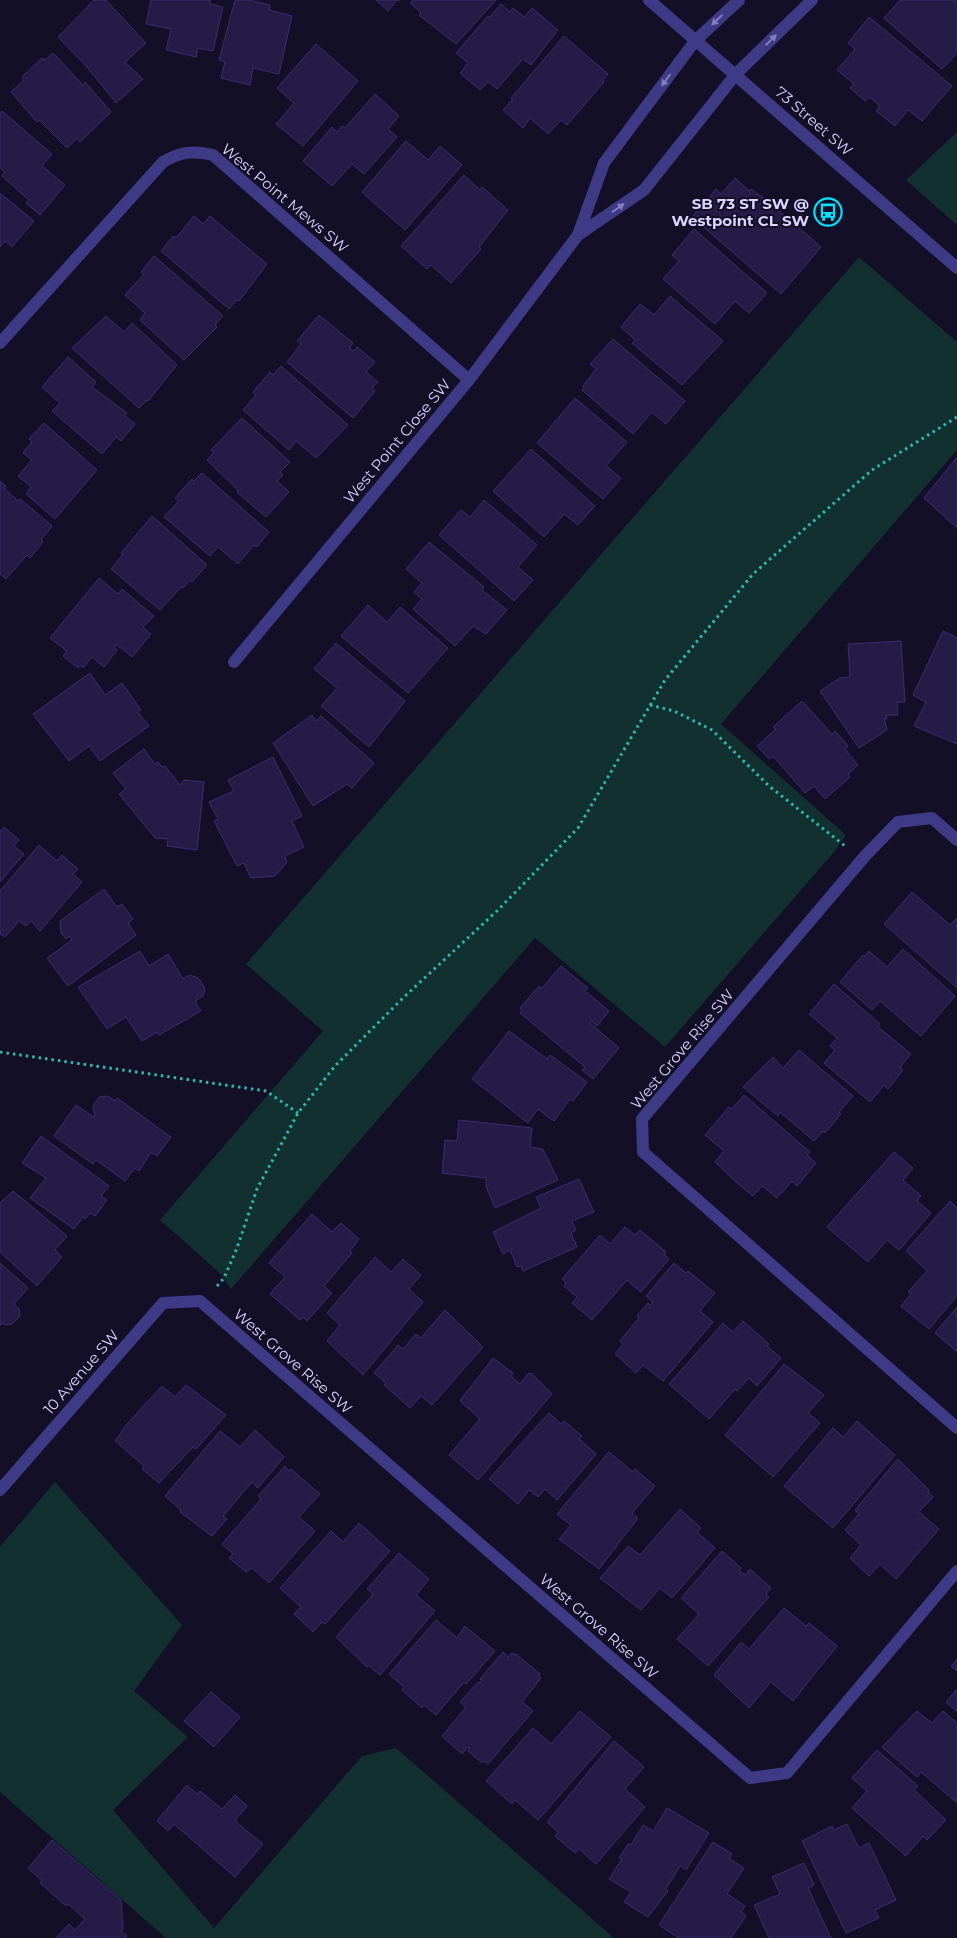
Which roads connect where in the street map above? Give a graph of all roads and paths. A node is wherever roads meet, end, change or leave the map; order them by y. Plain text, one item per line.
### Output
1 (649, 0) edge
2 (739, 0) edge
3 (812, 0) edge
4 (695, 41) junction
5 (736, 74) junction
6 (578, 235) junction
7 (957, 268) edge
8 (0, 343) edge
9 (469, 380) junction
10 (957, 417) edge
11 (234, 662) dead end
12 (650, 705) junction
13 (957, 840) edge
14 (865, 856) junction
15 (0, 1052) edge
16 (298, 1113) junction
17 (200, 1302) junction
18 (957, 1428) edge
19 (0, 1490) edge
20 (957, 1572) edge

1 - 4 street, 73 Street SW
2 -> 4 street, West Point Close SW
5 -> 3 street, West Point Close SW
4 - 5 street, 73 Street SW
4 -> 6 street, West Point Close SW
6 -> 5 street, West Point Close SW
5 - 7 street, 73 Street SW
6 - 9 street, West Point Close SW
8 - 9 street, West Point Mews SW
9 - 11 street, West Point Close SW
10 - 12 path
12 - 14 path
12 - 16 path
13 - 14 street, West Grove Rise SW
14 - 18 street, West Grove Rise SW
15 - 16 path
16 - 17 path
17 - 19 street, 10 Avenue SW
17 - 20 street, West Grove Rise SW

